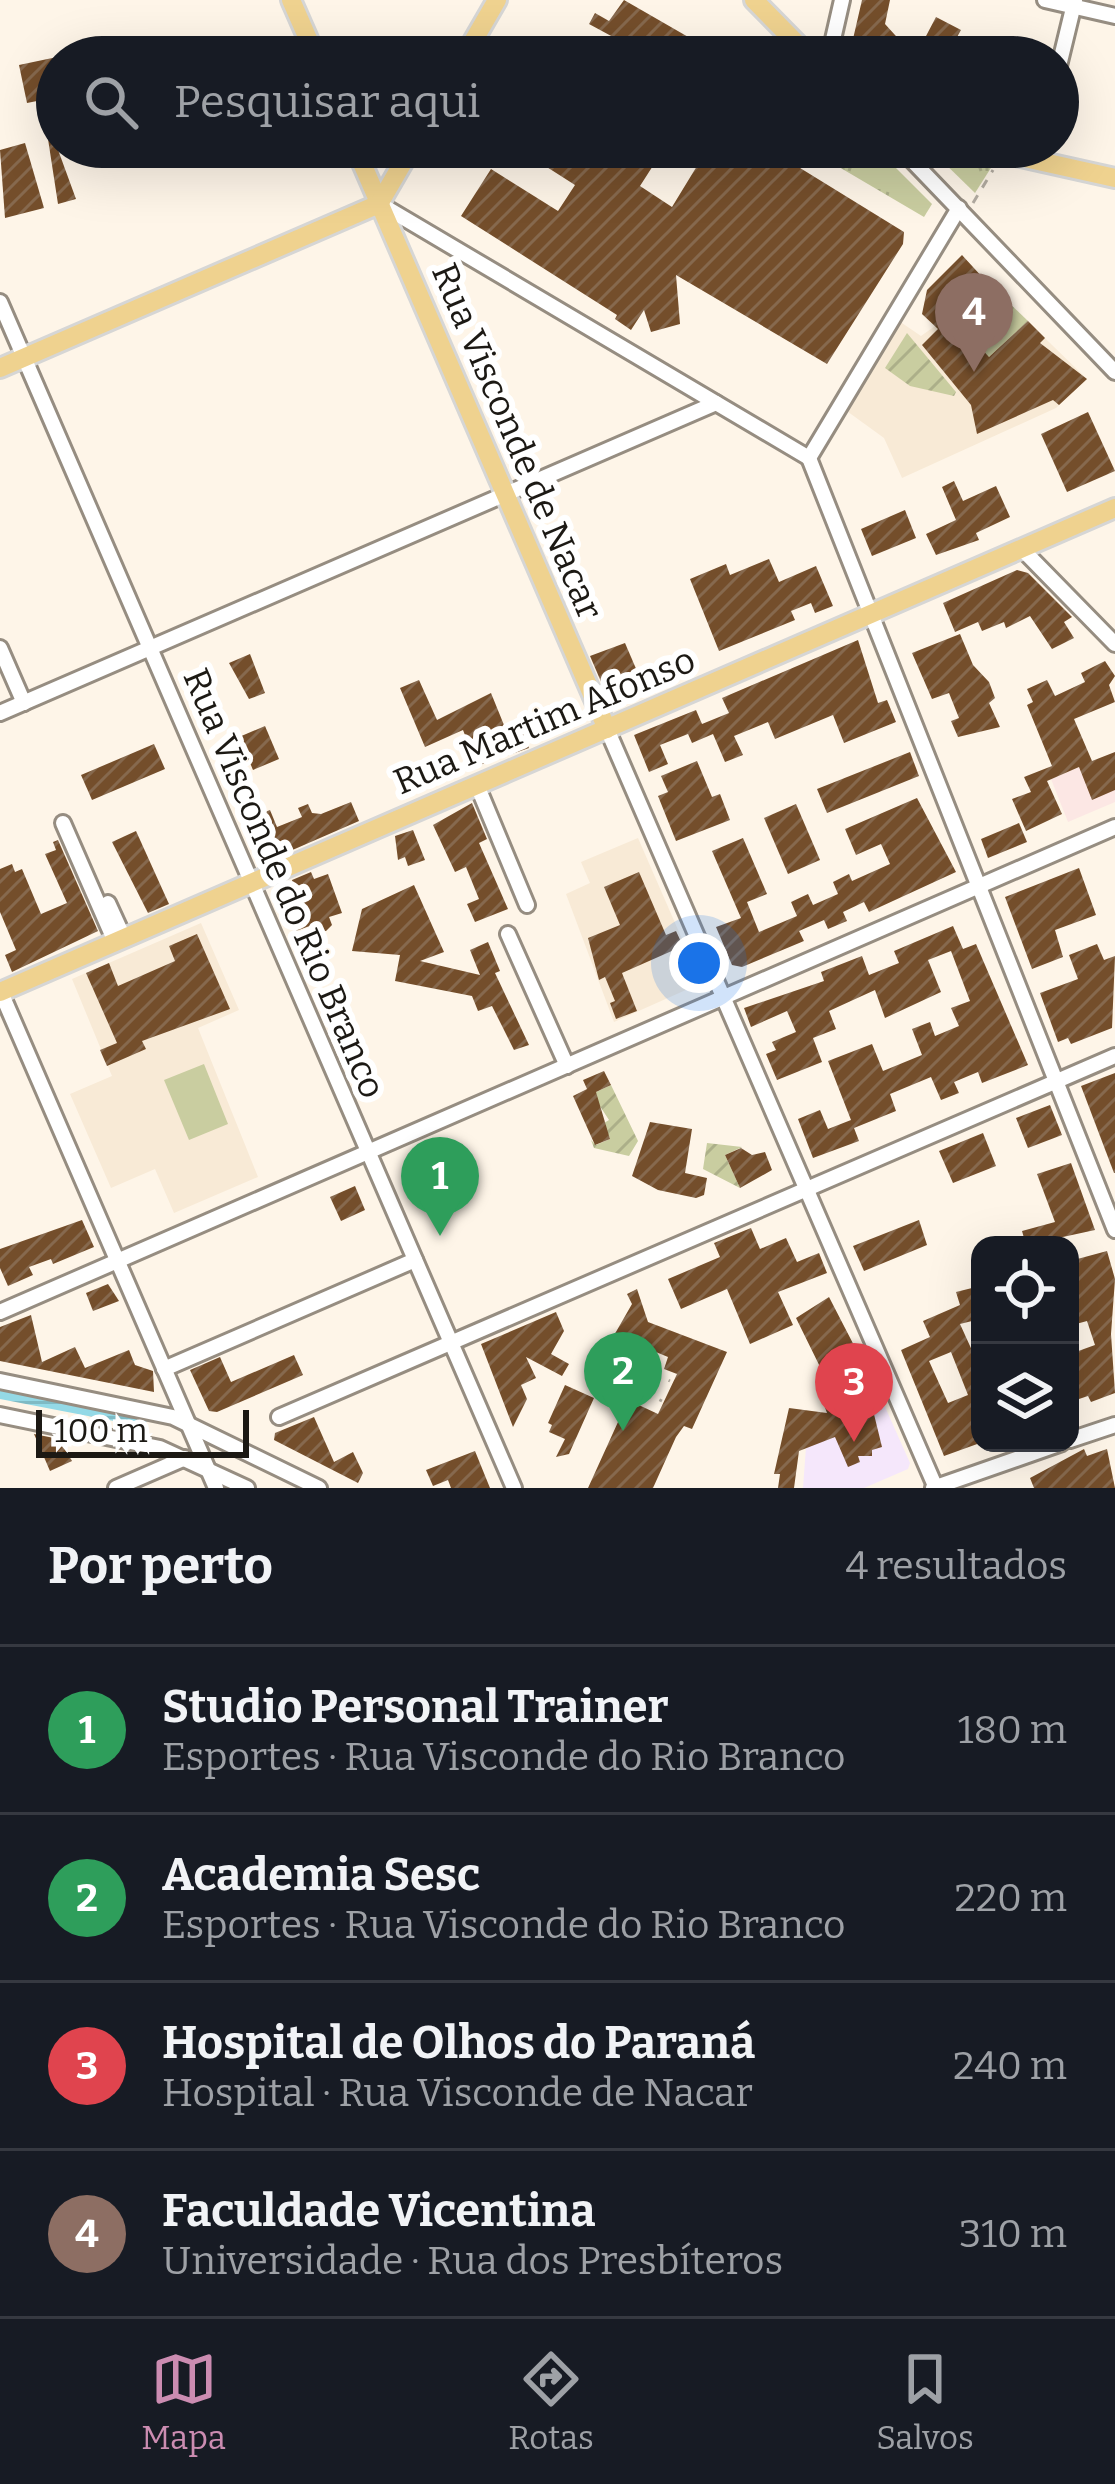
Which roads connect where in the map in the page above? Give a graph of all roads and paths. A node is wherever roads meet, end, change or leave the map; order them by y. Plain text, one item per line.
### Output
1 (291, 0) edge
2 (496, 0) edge
3 (754, 0) edge
4 (842, 0) edge
5 (1045, 0) edge
6 (1074, 3) edge
7 (1115, 16) edge
8 (307, 36) edge
9 (476, 36) edge
10 (789, 36) edge
11 (834, 36) edge
12 (1066, 36) edge
13 (1079, 167) edge
14 (364, 168) edge
15 (400, 168) edge
16 (920, 168) edge
17 (992, 168) edge
18 (1115, 178) edge
19 (379, 204) junction
20 (962, 211) junction
21 (0, 302) edge
22 (24, 357) junction
23 (0, 368) edge
24 (1115, 372) edge
25 (716, 403) junction
26 (809, 458) junction
27 (505, 494) junction
28 (1115, 508) edge
29 (1021, 548) junction
30 (871, 614) junction
31 (1115, 644) edge
32 (0, 648) edge
33 (150, 648) junction
34 (24, 703) junction
35 (0, 713) edge
36 (607, 729) junction
37 (477, 785) junction
38 (63, 823) dead end
39 (1115, 827) edge
40 (252, 883) junction
41 (979, 886) junction
42 (108, 903) dead end
43 (527, 905) dead end
44 (508, 934) dead end
45 (119, 940) junction
46 (0, 991) edge
47 (723, 998) junction
48 (1115, 1056) edge
49 (567, 1066) junction
50 (1056, 1081) junction
51 (368, 1152) junction
52 (806, 1189) junction
53 (1115, 1230) edge
54 (416, 1260) junction
55 (117, 1261) junction
56 (0, 1312) edge
57 (452, 1343) junction
58 (636, 1365) dead end
59 (164, 1369) junction
60 (0, 1381) edge
61 (670, 1381) dead end
62 (627, 1384) dead end
63 (662, 1401) dead end
64 (0, 1415) edge
65 (280, 1417) dead end
66 (187, 1422) junction
67 (1115, 1425) edge
68 (1079, 1437) edge
69 (1038, 1452) edge
70 (185, 1458) junction
71 (207, 1468) junction
72 (116, 1488) edge
73 (216, 1488) edge
74 (248, 1488) edge
75 (319, 1488) edge
76 (514, 1488) edge
77 (935, 1488) edge

1 - 8 main road
2 - 9 main road
3 - 10 main road
4 - 11 street
5 - 6 street
6 - 7 street
6 - 12 street
13 - 18 main road
14 - 19 main road, Rua Visconde de Nacar
15 - 19 main road
16 - 20 street
17 - 20 path
19 - 22 main road
19 - 25 street
19 - 27 main road, Rua Visconde de Nacar
20 - 24 street
20 - 26 street
21 - 22 street, Rua Visconde do Rio Branco
22 - 23 main road
22 - 33 street, Rua Visconde do Rio Branco
25 - 26 street
25 - 27 street
26 - 30 street
27 - 33 street
27 - 36 main road, Rua Visconde de Nacar
28 - 29 main road, Rua Martim Afonso
29 - 30 main road, Rua Martim Afonso
29 - 31 street
30 - 36 main road, Rua Martim Afonso
30 - 41 street
32 - 34 street
33 - 34 street
33 - 40 street, Rua Visconde do Rio Branco
34 - 35 street
36 - 37 main road, Rua Martim Afonso
36 - 47 street, Rua Visconde de Nacar
37 - 40 main road, Rua Martim Afonso
37 - 43 street
38 - 45 street
39 - 41 street
40 - 45 main road, Rua Martim Afonso
40 - 51 street, Rua Visconde do Rio Branco
41 - 47 street
41 - 50 street
42 - 45 street
44 - 49 street
45 - 46 main road, Rua Martim Afonso
46 - 55 street
47 - 49 street
47 - 52 street, Rua Visconde de Nacar
48 - 50 street
49 - 51 street
50 - 52 street
50 - 53 street
51 - 54 street, Rua Visconde do Rio Branco
51 - 55 street
52 - 57 street
52 - 77 street, Rua Visconde de Nacar
54 - 57 street, Rua Visconde do Rio Branco
54 - 59 street
55 - 56 street
55 - 59 street
57 - 65 street
57 - 76 street, Rua Visconde do Rio Branco
58 - 61 path
59 - 66 street
60 - 66 street
62 - 63 path
64 - 70 street
66 - 71 street
66 - 75 street
67 - 68 street
69 - 77 street
70 - 71 street
70 - 72 street
71 - 73 street
71 - 74 street

